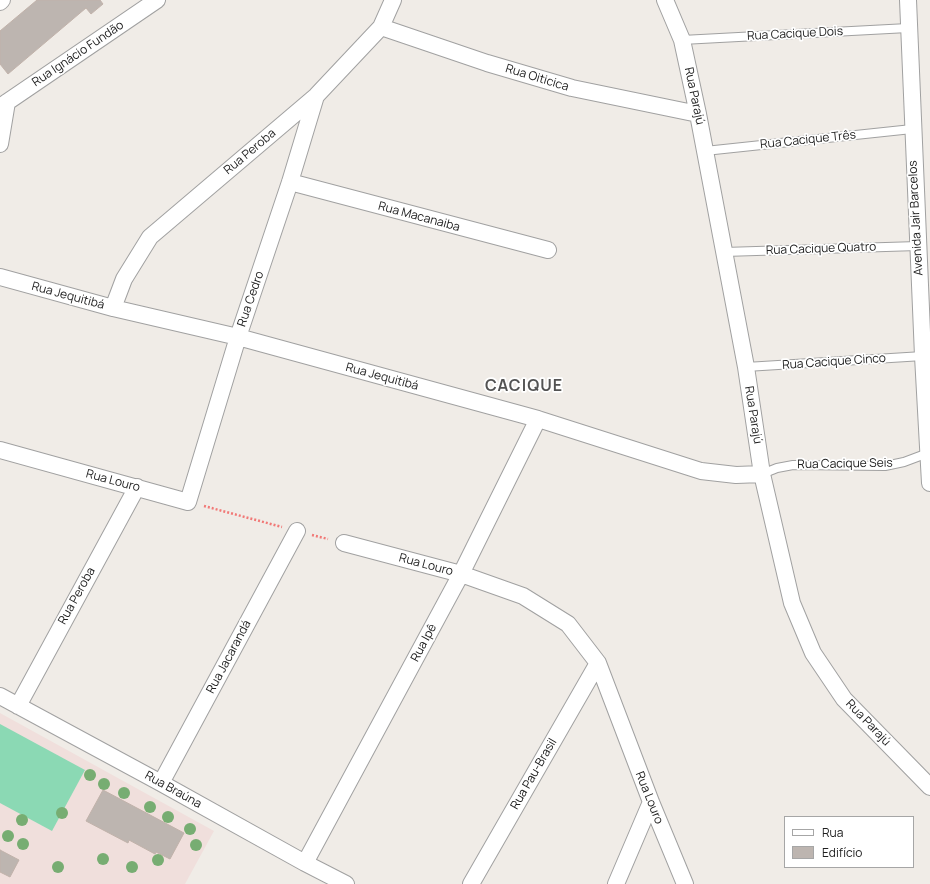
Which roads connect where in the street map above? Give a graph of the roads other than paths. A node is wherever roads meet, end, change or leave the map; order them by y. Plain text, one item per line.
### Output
1 (156, 0) edge
2 (393, 0) edge
3 (665, 0) edge
4 (908, 0) edge
5 (381, 27) junction
6 (908, 28) junction
7 (682, 40) junction
8 (316, 96) junction
9 (4, 105) edge
10 (698, 114) junction
11 (912, 129) junction
12 (0, 144) edge
13 (705, 151) junction
14 (290, 182) junction
15 (918, 246) junction
16 (548, 250) dead end
17 (724, 252) junction
18 (0, 277) edge
19 (112, 308) junction
20 (238, 337) junction
21 (925, 365) edge
22 (746, 367) junction
23 (538, 420) junction
24 (0, 450) edge
25 (928, 453) junction
26 (762, 474) junction
27 (930, 483) edge
28 (137, 487) junction
29 (188, 502) joint
30 (297, 532) road end
31 (344, 543) road end
32 (461, 574) junction
33 (598, 663) junction
34 (0, 696) edge
35 (18, 706) junction
36 (162, 783) junction
37 (930, 787) edge
38 (650, 802) junction
39 (305, 863) junction
40 (346, 884) edge
41 (471, 884) edge
42 (616, 884) edge
43 (685, 884) edge

1 - 9 street, Rua Ignácio Fundão
2 - 5 street, Rua Peroba
3 - 7 street, Rua Parajú
4 - 6 street, Avenida Jair Barcelos
5 - 8 street, Rua Peroba
5 - 10 street, Rua Oiticica
6 - 7 lane, Rua Cacique Dois
6 - 11 street, Avenida Jair Barcelos
7 - 10 street, Rua Parajú
8 - 14 street, Rua Cedro
8 - 19 street, Rua Peroba
9 - 12 street
10 - 13 street, Rua Parajú
11 - 13 lane, Rua Cacique Três
11 - 15 street, Avenida Jair Barcelos
13 - 17 street, Rua Parajú
14 - 16 street, Rua Macanaiba
14 - 20 street, Rua Cedro
15 - 17 lane, Rua Cacique Quatro
15 - 21 street, Avenida Jair Barcelos
17 - 22 street, Rua Parajú
18 - 19 street, Rua Jequitibá
19 - 20 street, Rua Jequitibá
20 - 23 street, Rua Jequitibá
20 - 29 street, Rua Cedro
21 - 22 lane, Rua Cacique Cinco
21 - 25 street, Avenida Jair Barcelos
22 - 26 street, Rua Parajú
23 - 26 street, Rua Jequitibá
23 - 32 street, Rua Ipê
24 - 28 street, Rua Louro
25 - 26 lane, Rua Cacique Seis
25 - 27 street, Avenida Jair Barcelos
26 - 37 street, Rua Parajú
28 - 29 street, Rua Louro
28 - 35 street, Rua Peroba
30 - 36 street, Rua Jacarandá
31 - 32 street, Rua Louro
32 - 33 street, Rua Louro
32 - 39 street, Rua Ipê
33 - 38 street, Rua Louro
33 - 41 street, Rua Pau-Brasil
34 - 35 street, Rua Braúna
35 - 36 street, Rua Braúna
36 - 39 street, Rua Braúna
38 - 42 street
38 - 43 street, Rua Louro
39 - 40 street, Rua Braúna

